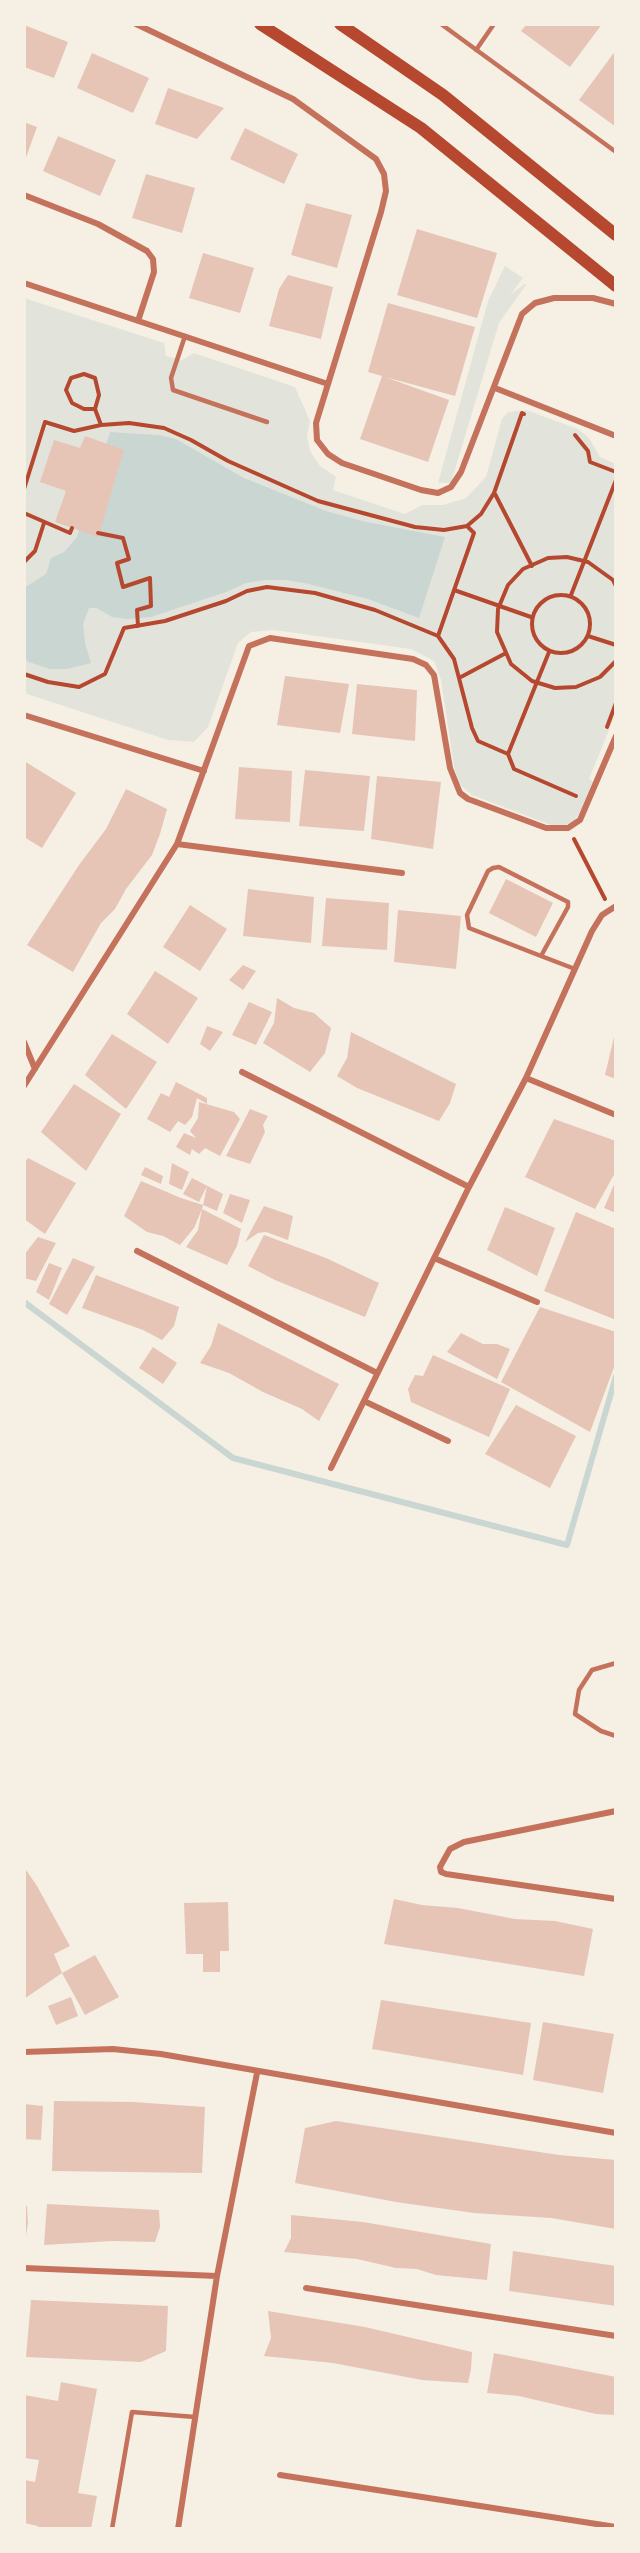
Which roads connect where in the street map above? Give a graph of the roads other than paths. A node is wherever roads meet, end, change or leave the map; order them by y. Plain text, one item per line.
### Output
1 (136, 24) edge
2 (261, 24) edge
3 (340, 24) edge
4 (441, 24) edge
5 (494, 24) edge
6 (476, 50) junction
7 (616, 152) edge
8 (24, 195) edge
9 (616, 235) edge
10 (24, 283) edge
11 (616, 286) edge
12 (616, 304) edge
13 (138, 321) junction
14 (185, 336) junction
15 (328, 384) junction
16 (495, 388) junction
17 (267, 422) dead end
18 (616, 436) edge
19 (24, 715) edge
20 (616, 736) edge
21 (204, 771) junction
22 (177, 844) junction
23 (402, 873) dead end
24 (613, 908) edge
25 (541, 956) junction
26 (575, 969) junction
27 (24, 1042) edge
28 (35, 1069) junction
29 (242, 1072) dead end
30 (526, 1078) junction
31 (24, 1086) edge
32 (616, 1115) edge
33 (469, 1187) junction
34 (137, 1251) dead end
35 (434, 1258) junction
36 (537, 1302) dead end
37 (377, 1373) junction
38 (364, 1401) junction
39 (448, 1441) dead end
40 (331, 1468) dead end
41 (616, 1663) edge
42 (616, 1736) edge
43 (616, 1811) edge
44 (616, 1899) edge
45 (24, 2052) edge
46 (257, 2073) junction
47 (616, 2133) edge
48 (24, 2268) edge
49 (217, 2276) junction
50 (306, 2288) dead end
51 (616, 2336) edge
52 (195, 2417) junction
53 (280, 2475) dead end
54 (616, 2527) edge
55 (112, 2529) edge
56 (178, 2529) edge

1 - 15 street
2 - 11 main road
3 - 9 main road
4 - 6 lane
5 - 6 lane
6 - 7 lane
8 - 13 street
10 - 13 street
12 - 16 street
13 - 14 street
14 - 15 street
14 - 17 lane
15 - 16 street
16 - 18 street
19 - 21 street
20 - 21 street
21 - 22 street
22 - 23 street
22 - 28 street
24 - 26 street
25 - 25 lane
25 - 26 lane
26 - 30 street
27 - 28 street
28 - 31 street
29 - 33 street
30 - 32 street
30 - 33 street
33 - 35 street
34 - 37 street
35 - 36 street
35 - 37 street
37 - 38 street
38 - 39 street
38 - 40 street
41 - 42 lane
43 - 44 street
45 - 46 street
46 - 47 street
46 - 49 street
48 - 49 street
49 - 52 street
50 - 51 street
52 - 55 lane
52 - 56 street
53 - 54 street

